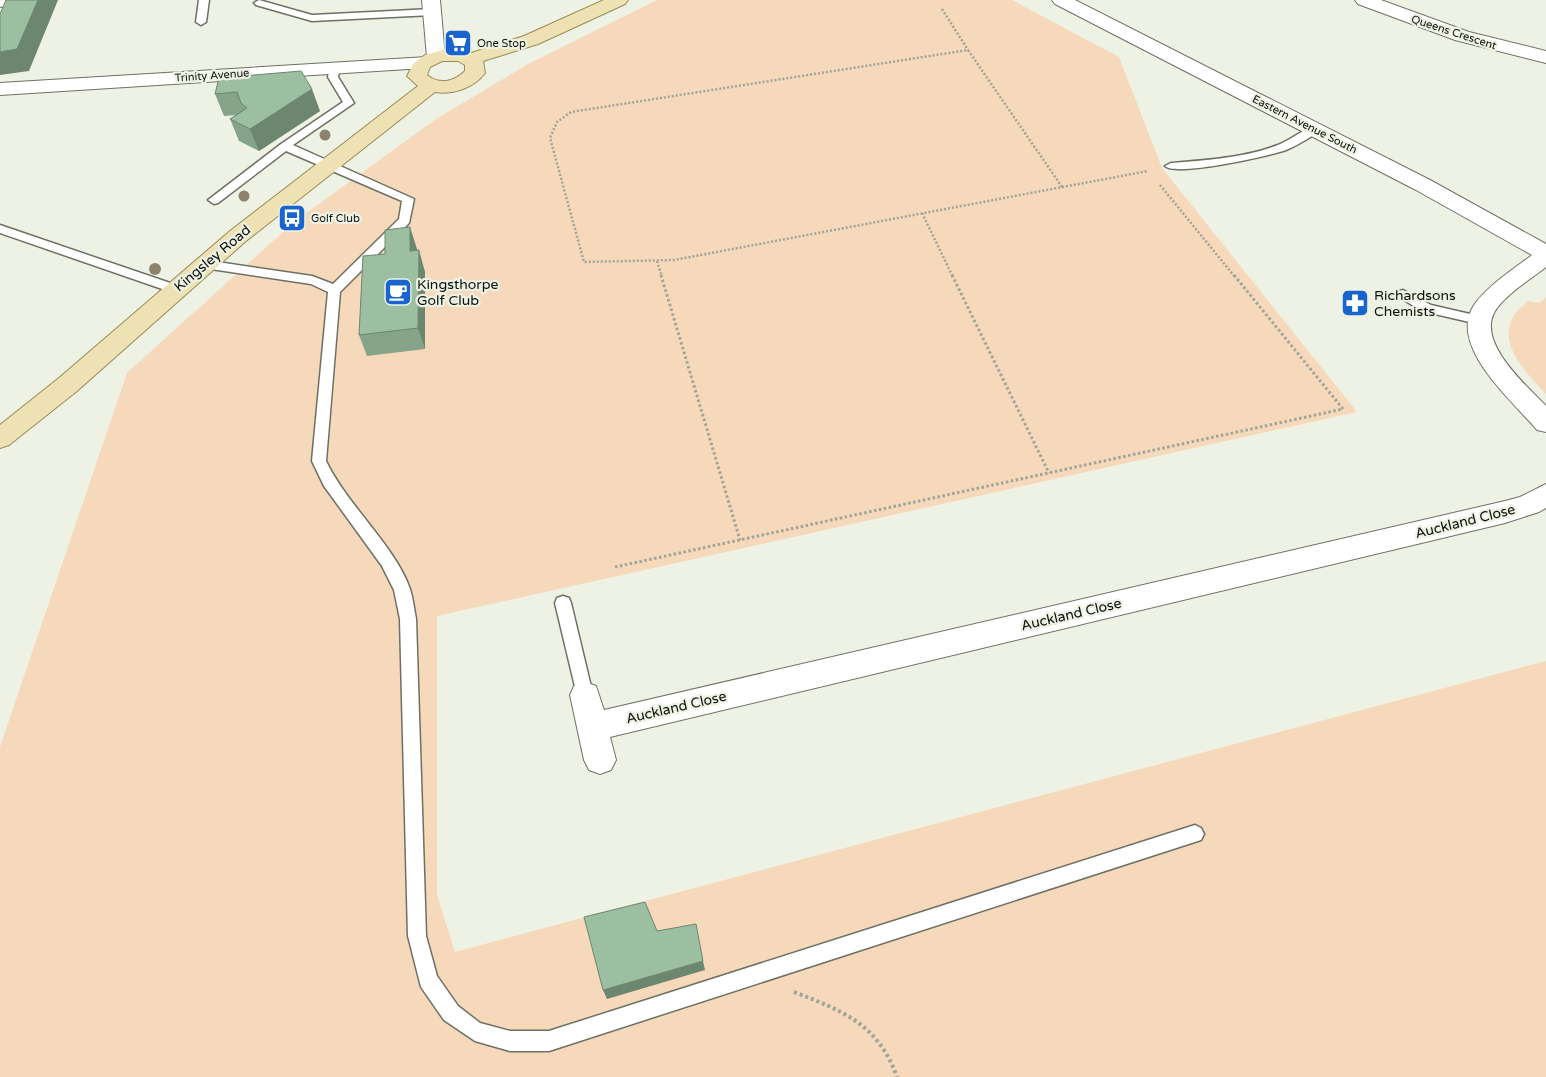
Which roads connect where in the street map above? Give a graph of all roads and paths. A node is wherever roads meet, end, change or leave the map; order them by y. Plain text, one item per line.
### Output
1 (204, 0) edge
2 (619, 0) edge
3 (1061, 0) edge
4 (1364, 0) edge
5 (259, 3) dead end
6 (432, 6) edge
7 (942, 9) dead end
8 (201, 22) dead end
9 (968, 50) junction
10 (1546, 57) edge
11 (430, 59) junction
12 (471, 59) junction
13 (335, 66) junction
14 (431, 86) junction
15 (0, 89) edge
16 (1316, 129) junction
17 (284, 146) junction
18 (325, 164) junction
19 (1171, 166) joint
20 (1148, 171) junction
21 (1062, 187) junction
22 (214, 200) dead end
23 (922, 213) junction
24 (0, 229) edge
25 (1546, 254) edge
26 (657, 261) junction
27 (204, 264) junction
28 (175, 289) junction
29 (334, 291) junction
30 (1403, 294) dead end
31 (1478, 320) junction
32 (1546, 423) edge
33 (0, 438) edge
34 (1049, 473) junction
35 (1546, 494) edge
36 (740, 540) junction
37 (615, 567) dead end
38 (563, 603) dead end
39 (585, 695) joint
40 (592, 727) junction
41 (600, 760) dead end
42 (1195, 834) dead end
43 (787, 989) dead end
44 (897, 1077) edge

1 - 8 lane
2 - 12 main road
3 - 16 street, Eastern Avenue South
4 - 10 street, Queens Crescent
5 - 6 lane
6 - 11 street
7 - 9 path
9 - 21 path
9 - 26 path
11 - 12 main road
11 - 13 street, Trinity Avenue
11 - 14 main road
12 - 14 main road
13 - 15 street, Trinity Avenue
13 - 17 lane
14 - 18 main road, Kingsley Road
16 - 19 lane
16 - 25 street, Eastern Avenue South
17 - 18 lane
17 - 22 lane
18 - 27 main road, Kingsley Road
18 - 29 lane
19 - 20 path
20 - 21 path
20 - 34 path
21 - 23 path
23 - 26 path
23 - 34 path
24 - 28 lane
25 - 31 street
26 - 36 path
27 - 28 main road, Kingsley Road
27 - 29 lane
28 - 33 main road, Kingsley Road
29 - 42 lane
30 - 31 lane
31 - 32 street
34 - 36 path
35 - 40 street, Auckland Close
36 - 37 path
38 - 39 lane
39 - 40 street
40 - 41 street
43 - 44 path

